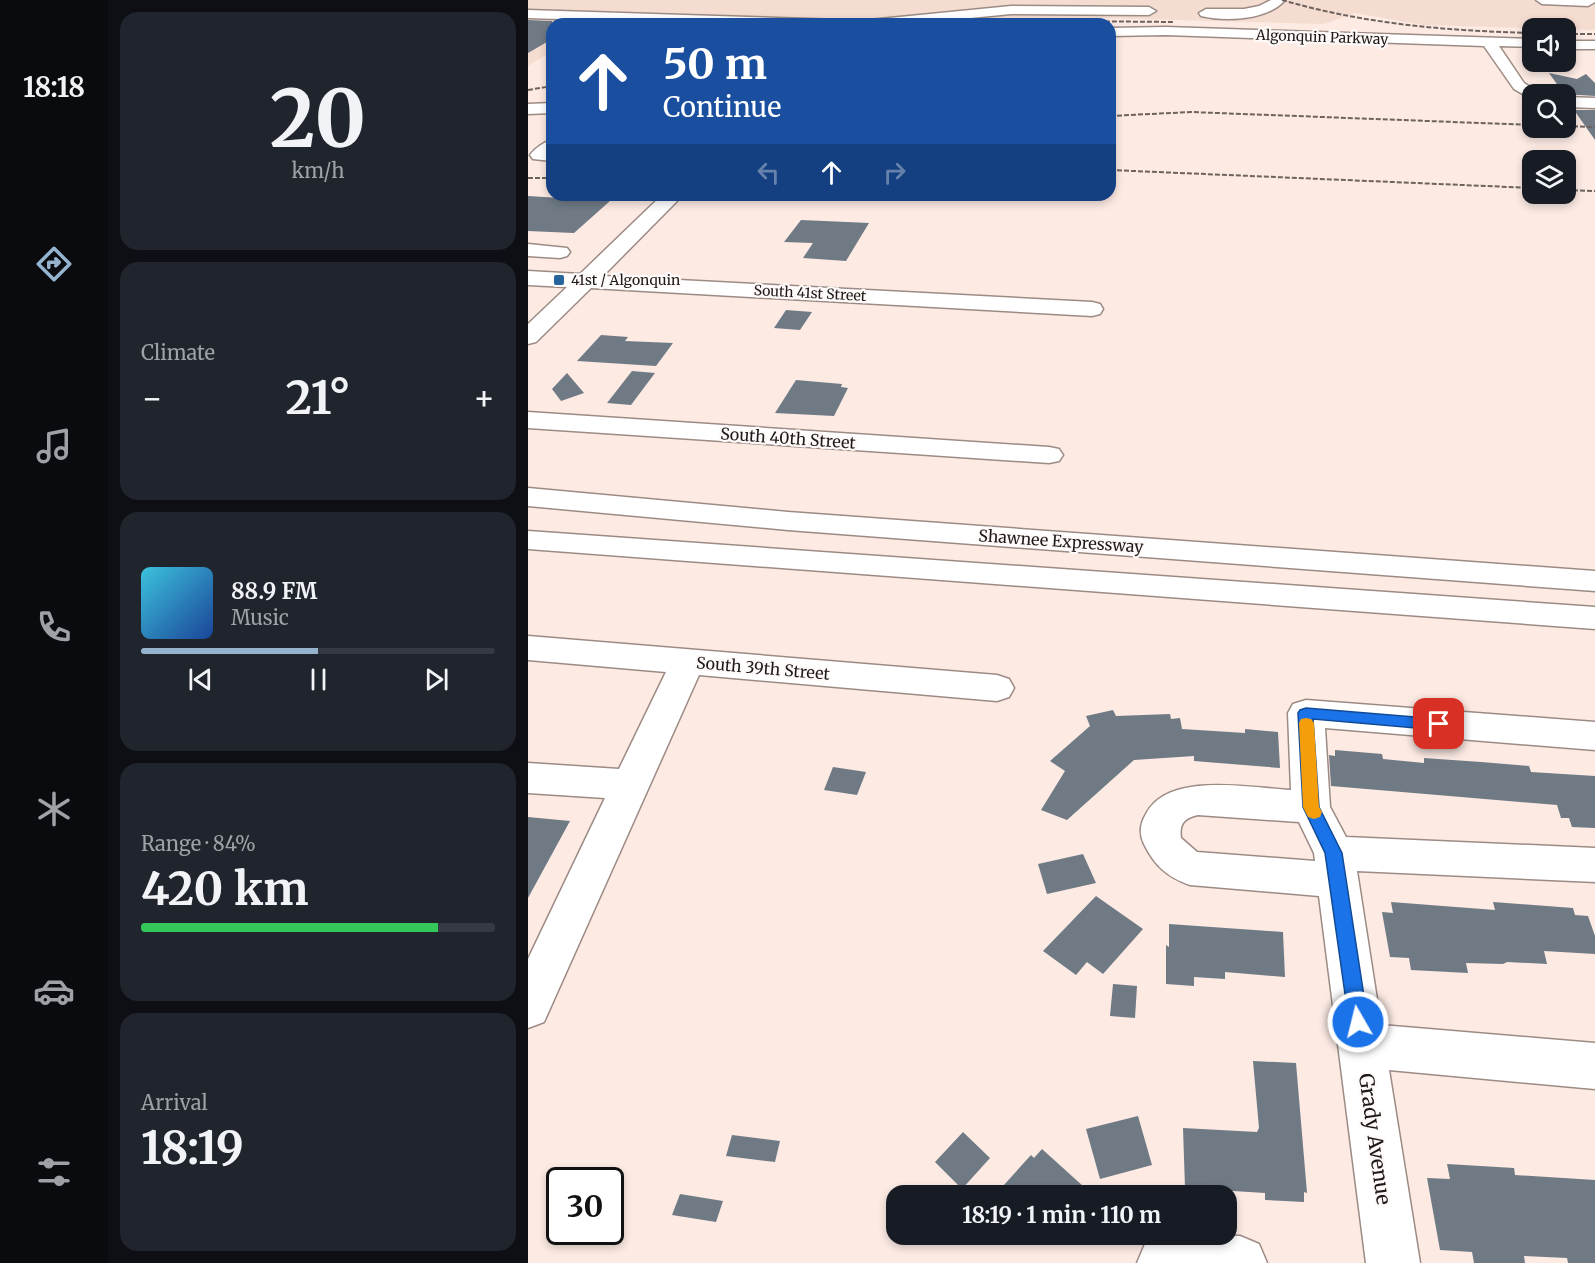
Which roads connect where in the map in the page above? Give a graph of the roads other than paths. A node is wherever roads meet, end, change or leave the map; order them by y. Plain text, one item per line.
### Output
1 (1030, 0) edge
2 (1542, 0) edge
3 (1590, 0) edge
4 (1278, 2) edge
5 (1295, 9) dead end
6 (995, 10) junction
7 (1163, 12) dead end
8 (1192, 13) dead end
9 (528, 14) edge
10 (653, 18) edge
11 (923, 18) edge
12 (528, 24) edge
13 (546, 25) edge
14 (1116, 32) edge
15 (1489, 42) junction
16 (1522, 44) edge
17 (1576, 45) edge
18 (1595, 45) edge
19 (1522, 88) edge
20 (1576, 102) edge
21 (1595, 103) edge
22 (546, 108) edge
23 (528, 109) edge
24 (667, 201) edge
25 (531, 252) edge
26 (560, 252) dead end
27 (528, 278) edge
28 (584, 281) junction
29 (1092, 309) dead end
30 (528, 338) edge
31 (528, 420) edge
32 (1049, 455) dead end
33 (528, 491) edge
34 (528, 497) edge
35 (575, 500) junction
36 (534, 542) edge
37 (1595, 581) edge
38 (1595, 618) edge
39 (528, 648) edge
40 (688, 662) junction
41 (997, 687) dead end
42 (1595, 736) edge
43 (528, 778) edge
44 (630, 785) junction
45 (1311, 807) junction
46 (1595, 865) edge
47 (1336, 866) junction
48 (528, 1007) edge
49 (1362, 1045) junction
50 (1595, 1066) edge
51 (1164, 1263) edge
52 (1240, 1263) edge
53 (1393, 1263) edge

1 - 6 main road
2 - 3 main road
4 - 5 main road
4 - 8 main road
6 - 7 main road
6 - 11 main road
9 - 10 main road
12 - 13 main road
14 - 15 main road, Algonquin Parkway
15 - 16 main road, Algonquin Parkway
15 - 19 main road
17 - 18 main road
20 - 21 main road
22 - 23 main road
24 - 28 main road
25 - 26 main road
27 - 28 main road, South 41st Street
28 - 29 main road, South 41st Street
28 - 30 main road
31 - 32 main road, South 40th Street
33 - 35 main road
34 - 35 main road, Shawnee Expressway
35 - 37 main road, Shawnee Expressway
36 - 38 main road
39 - 40 main road, South 39th Street
40 - 41 main road, South 39th Street
40 - 44 main road
42 - 45 main road
43 - 44 main road
44 - 48 main road
45 - 47 main road, Grady Avenue
45 - 47 main road
46 - 47 main road
47 - 49 main road, Grady Avenue
49 - 50 main road
49 - 53 main road, Grady Avenue
51 - 52 main road

